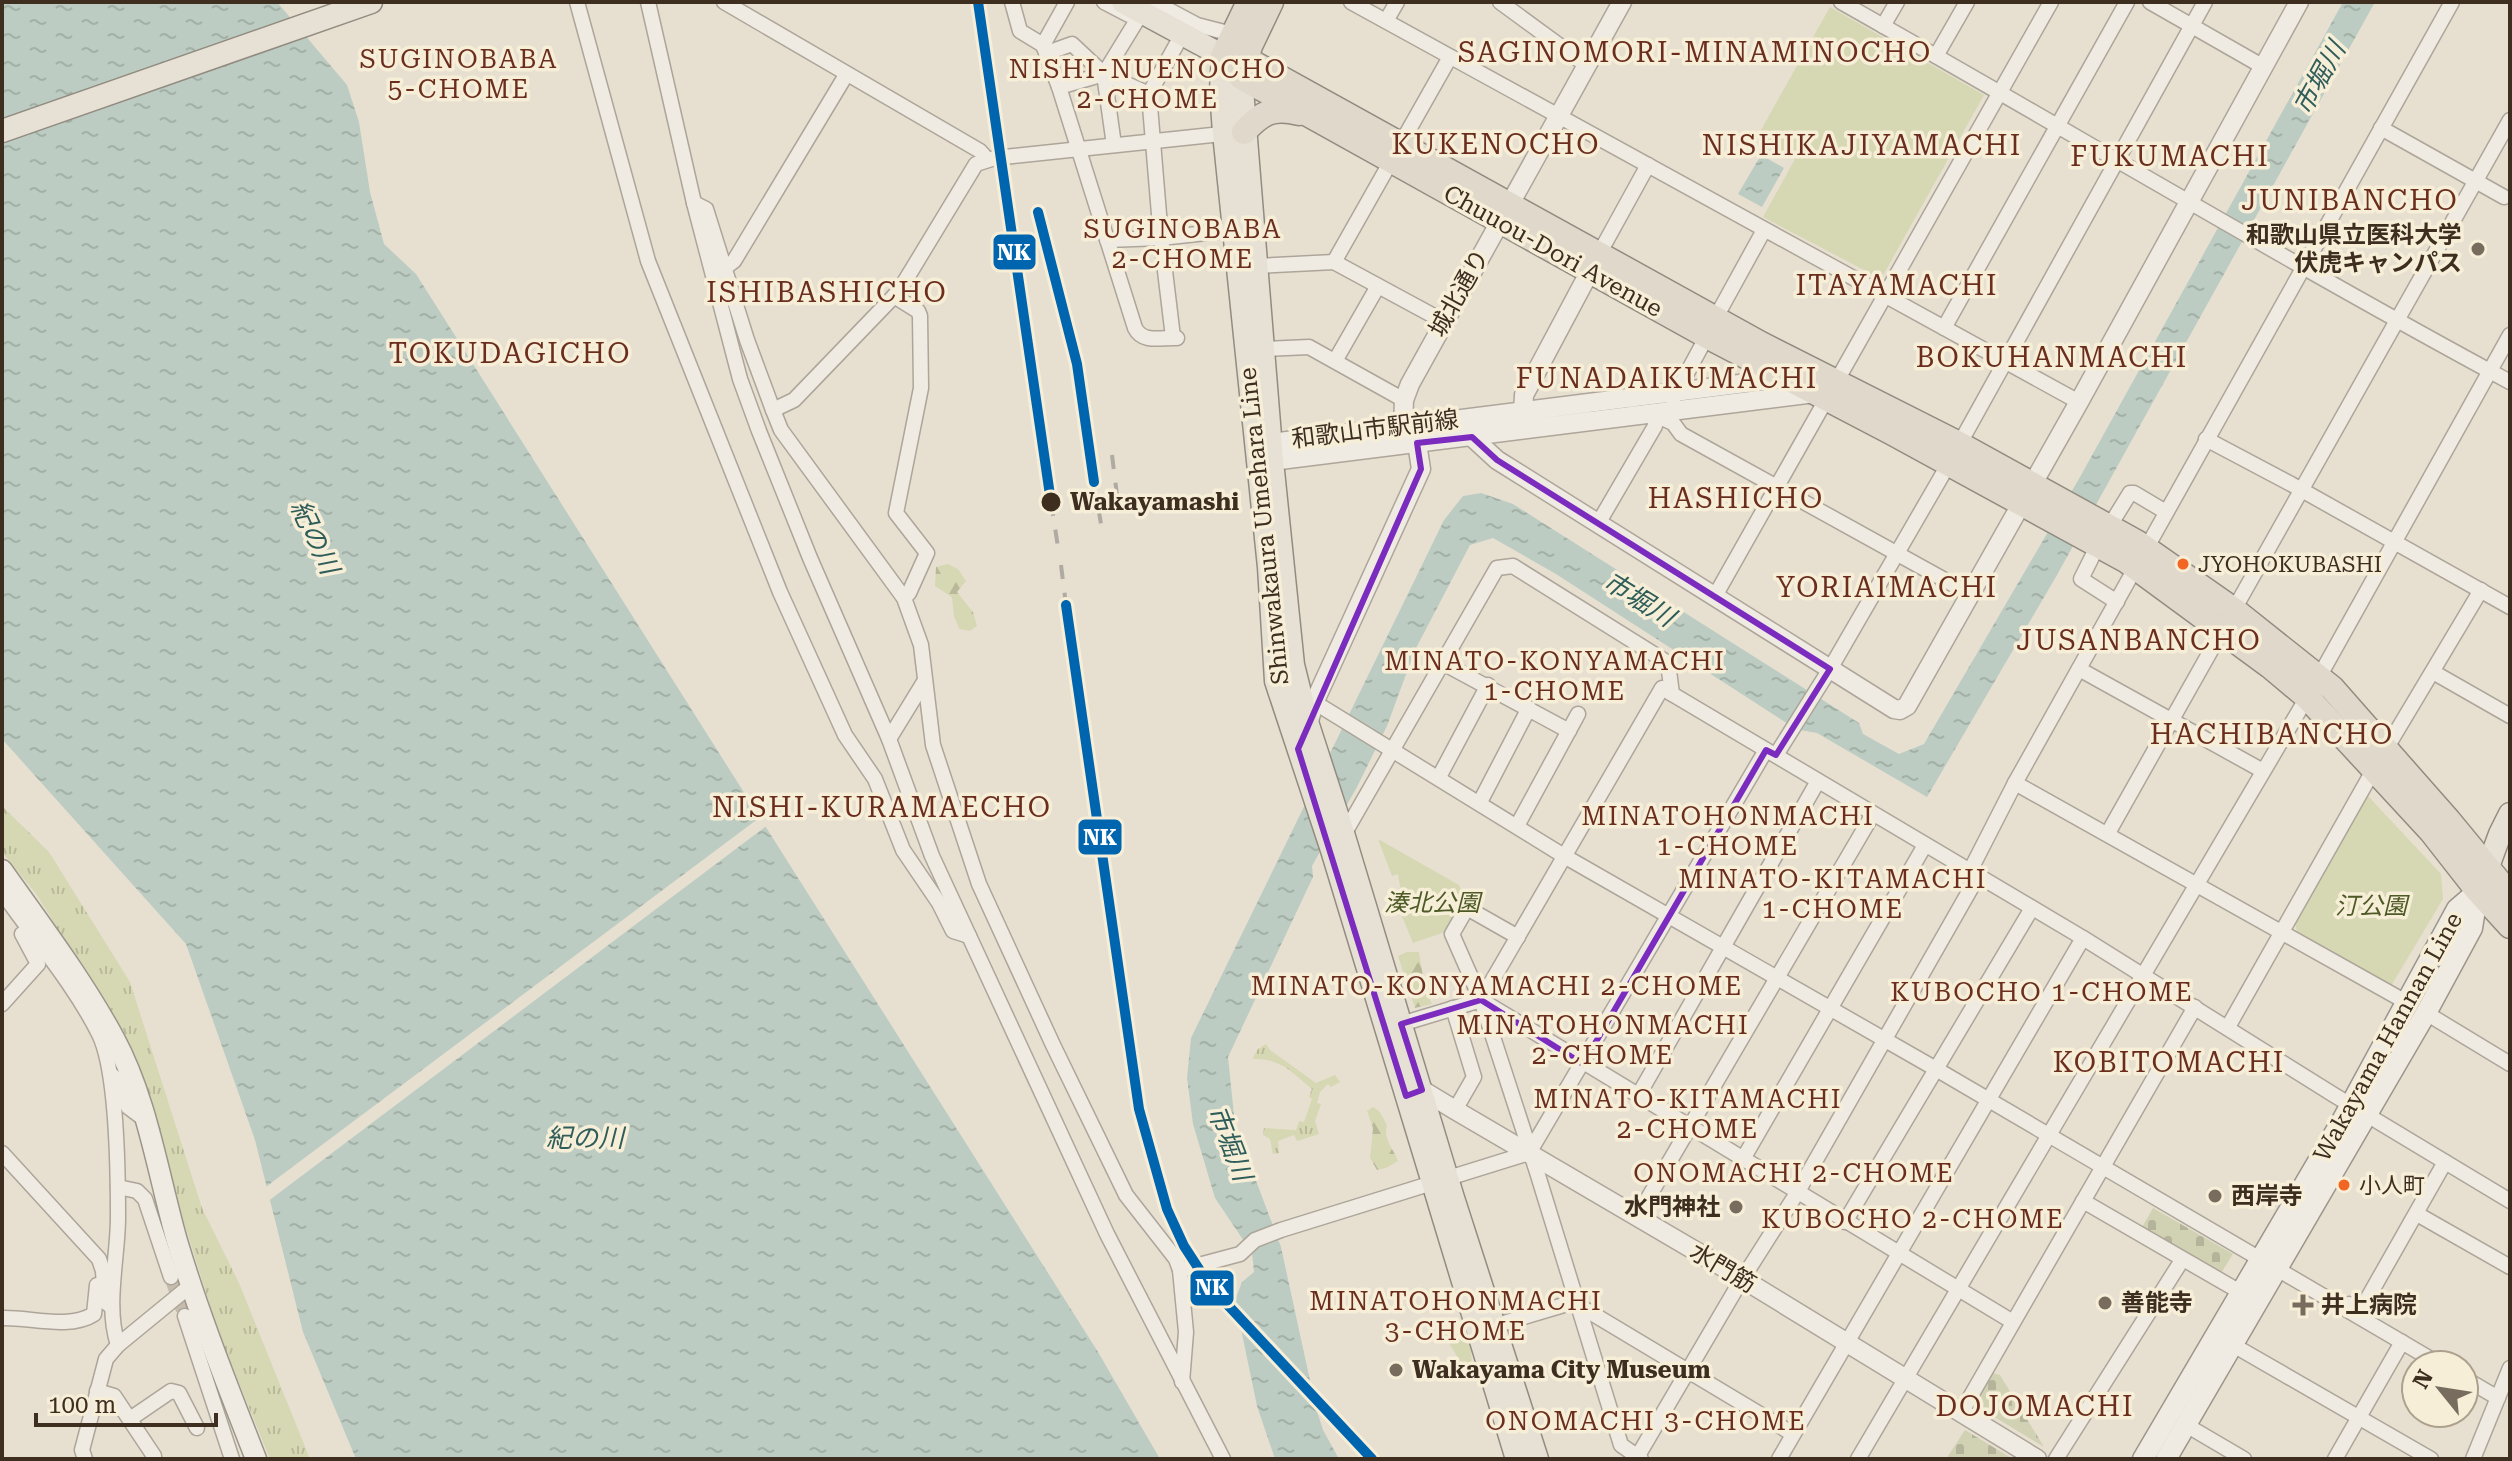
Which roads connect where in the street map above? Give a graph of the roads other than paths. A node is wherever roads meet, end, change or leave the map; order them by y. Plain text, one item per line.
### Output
1 (371, 2) edge
2 (577, 2) edge
3 (648, 2) edge
4 (724, 2) edge
5 (1012, 2) edge
6 (1067, 2) edge
7 (1104, 2) edge
8 (1123, 2) edge
9 (1154, 2) edge
10 (1249, 2) edge
11 (1271, 2) edge
12 (1351, 2) edge
13 (1397, 2) edge
14 (1500, 2) edge
15 (1622, 2) edge
16 (1841, 2) edge
17 (1897, 2) edge
18 (1967, 2) edge
19 (2051, 2) edge
20 (2127, 2) edge
21 (2150, 2) edge
22 (2205, 2) edge
23 (2299, 2) edge
24 (2452, 2) edge
25 (741, 6) edge
26 (1137, 20) junction
27 (1386, 21) junction
28 (1883, 26) junction
29 (2192, 26) junction
30 (1187, 40) junction
31 (1045, 49) junction
32 (1236, 56) junction
33 (1936, 56) junction
34 (1450, 57) junction
35 (1586, 65) junction
36 (2262, 66) junction
37 (1104, 74) junction
38 (846, 75) junction
39 (1059, 87) junction
40 (1999, 93) junction
41 (1149, 94) junction
42 (1557, 115) junction
43 (1313, 116) junction
44 (2510, 120) edge
45 (2059, 125) junction
46 (2381, 128) junction
47 (2, 131) edge
48 (1234, 133) junction
49 (1153, 142) junction
50 (1114, 145) junction
51 (1077, 148) junction
52 (1397, 154) junction
53 (987, 159) junction
54 (2117, 159) junction
55 (1648, 165) junction
56 (2476, 181) junction
57 (2504, 197) dead end
58 (2189, 201) junction
59 (694, 203) junction
60 (1504, 212) junction
61 (1233, 230) junction
62 (1764, 230) junction
63 (1161, 238) junction
64 (1107, 240) junction
65 (1334, 262) junction
66 (1594, 262) junction
67 (1257, 266) junction
68 (726, 267) junction
69 (2303, 268) junction
70 (1378, 286) junction
71 (1885, 295) junction
72 (894, 296) junction
73 (2396, 320) junction
74 (1443, 321) junction
75 (1711, 328) junction
76 (1944, 328) junction
77 (2510, 335) edge
78 (1265, 349) junction
79 (1335, 361) junction
80 (2004, 361) junction
81 (2490, 371) junction
82 (1786, 378) junction
83 (2510, 382) edge
84 (1824, 388) junction
85 (1675, 392) junction
86 (1404, 400) junction
87 (2079, 402) junction
88 (773, 410) junction
89 (1523, 411) junction
90 (1661, 414) junction
91 (1403, 426) junction
92 (1472, 437) junction
93 (2206, 439) junction
94 (1417, 443) junction
95 (1266, 452) junction
96 (1954, 454) junction
97 (1777, 488) junction
98 (2302, 490) junction
99 (2036, 498) junction
100 (2166, 512) junction
101 (1599, 522) junction
102 (2098, 533) junction
103 (2394, 543) junction
104 (1897, 553) junction
105 (2141, 558) junction
106 (2481, 590) junction
107 (1970, 594) junction
108 (1715, 596) junction
109 (904, 598) junction
110 (2117, 602) junction
111 (2510, 607) edge
112 (2228, 620) junction
113 (1443, 663) junction
114 (2079, 669) junction
115 (2433, 672) junction
116 (1826, 675) junction
117 (924, 682) junction
118 (1488, 685) junction
119 (2313, 687) junction
120 (1672, 694) junction
121 (1529, 708) junction
122 (1309, 711) junction
123 (1578, 714) dead end
124 (2510, 716) edge
125 (2172, 721) junction
126 (1569, 731) junction
127 (889, 739) junction
128 (1298, 749) junction
129 (1389, 749) junction
130 (1771, 752) junction
131 (2380, 759) junction
132 (1314, 770) junction
133 (2263, 771) junction
134 (1439, 777) junction
135 (1818, 781) junction
136 (2015, 783) junction
137 (1480, 802) junction
138 (1873, 814) junction
139 (2510, 814) edge
140 (1517, 826) junction
141 (2108, 833) junction
142 (1339, 839) junction
143 (1925, 845) junction
144 (1564, 856) junction
145 (2, 870) edge
146 (1974, 873) junction
147 (2483, 881) junction
148 (2197, 885) junction
149 (2, 892) edge
150 (2510, 895) edge
151 (2032, 908) junction
152 (2, 909) edge
153 (1669, 916) junction
154 (2510, 926) edge
155 (2282, 933) junction
156 (969, 936) junction
157 (1518, 937) junction
158 (2083, 938) junction
159 (1723, 947) junction
160 (2143, 975) junction
161 (1776, 978) junction
162 (1481, 1000) junction
163 (2406, 1002) junction
164 (2, 1004) edge
165 (2195, 1007) junction
166 (1453, 1008) junction
167 (1830, 1008) junction
168 (2426, 1013) junction
169 (1401, 1024) junction
170 (2228, 1027) junction
171 (1884, 1039) junction
172 (1583, 1064) junction
173 (2510, 1064) edge
174 (1936, 1069) junction
175 (109, 1072) junction
176 (1414, 1093) junction
177 (1638, 1096) junction
178 (1988, 1100) junction
179 (1455, 1110) junction
180 (2359, 1110) junction
181 (144, 1119) junction
182 (1690, 1127) junction
183 (2047, 1135) junction
184 (2, 1153) edge
185 (1529, 1153) junction
186 (1743, 1159) junction
187 (2445, 1162) junction
188 (2104, 1167) junction
189 (1440, 1182) junction
190 (118, 1187) junction
191 (1797, 1193) junction
192 (2083, 1201) junction
193 (2510, 1201) edge
194 (2417, 1214) junction
195 (1637, 1217) junction
196 (1845, 1222) junction
197 (1898, 1254) junction
198 (2182, 1260) junction
199 (2270, 1263) junction
200 (2510, 1267) edge
201 (1180, 1270) junction
202 (103, 1271) junction
203 (171, 1277) tunnel mouth
204 (1743, 1279) junction
205 (190, 1286) junction
206 (1957, 1288) junction
207 (2317, 1292) junction
208 (2242, 1293) junction
209 (1578, 1305) junction
210 (113, 1307) junction
211 (185, 1316) tunnel mouth
212 (2, 1318) edge
213 (2013, 1322) junction
214 (1494, 1326) junction
215 (2402, 1342) junction
216 (1846, 1344) junction
217 (118, 1345) junction
218 (2233, 1345) junction
219 (2414, 1349) edge
220 (2510, 1368) edge
221 (1689, 1370) junction
222 (1905, 1379) junction
223 (1182, 1382) junction
224 (2480, 1387) edge
225 (97, 1391) junction
226 (2498, 1398) junction
227 (1961, 1413) junction
228 (2359, 1417) junction
229 (130, 1419) junction
230 (2186, 1425) junction
231 (197, 1428) dead end
232 (1793, 1434) junction
233 (154, 1456) dead end
234 (81, 1458) edge
235 (1638, 1458) edge
236 (232, 1459) edge
237 (256, 1459) edge
238 (1223, 1459) edge
239 (1517, 1459) edge
240 (1537, 1459) edge
241 (1779, 1459) edge
242 (1858, 1459) edge
243 (2037, 1459) edge
244 (2056, 1459) edge
245 (2143, 1459) edge
246 (2166, 1459) edge
247 (2244, 1459) edge
248 (2335, 1459) edge
249 (2431, 1459) edge
250 (2473, 1459) edge

1 - 47 main road
2 - 156 street
3 - 59 street
4 - 25 street
5 - 31 street
6 - 31 street
7 - 26 street
8 - 30 main road
9 - 32 street
10 - 32 highway
11 - 32 highway
12 - 27 street
13 - 27 street
14 - 35 street
15 - 35 street, 城北通り
16 - 28 street
17 - 28 street
18 - 33 street
19 - 40 street
20 - 45 street
21 - 29 street
22 - 29 street
23 - 36 street
24 - 46 street
25 - 38 street
26 - 30 street
26 - 37 street
27 - 34 street
28 - 33 street
29 - 36 street
29 - 54 street
30 - 32 main road
30 - 41 street
31 - 37 street
31 - 39 street
32 - 43 highway, Chuuou-Dori Avenue
32 - 48 main road, Shinwakaura Umehara Line
32 - 52 highway, Chuuou-Dori Avenue
33 - 40 street
34 - 42 street
34 - 52 street
35 - 42 street, 城北通り
36 - 58 street
37 - 39 street
37 - 41 street
37 - 50 street
38 - 53 street
38 - 68 street
39 - 51 street
40 - 45 street
40 - 71 street
41 - 49 street
42 - 55 street
42 - 60 street, 城北通り
43 - 48 highway
43 - 52 highway, Chuuou-Dori Avenue
44 - 56 street
45 - 54 street
45 - 76 street
46 - 56 street
46 - 69 street
48 - 49 street
48 - 61 main road, Shinwakaura Umehara Line
48 - 67 main road, Shinwakaura Umehara Line
49 - 50 street
49 - 63 street
50 - 51 street
51 - 53 street
51 - 64 street
52 - 60 highway, Chuuou-Dori Avenue
52 - 65 street
53 - 72 street
54 - 58 street
54 - 80 street
55 - 62 street
55 - 66 street
56 - 57 street
56 - 73 street
58 - 69 street
58 - 87 street
59 - 68 street
59 - 127 street
60 - 66 highway, Chuuou-Dori Avenue
60 - 74 street, 城北通り
61 - 63 street
61 - 95 main road, Shinwakaura Umehara Line
62 - 71 street
62 - 75 street
63 - 64 street
63 - 64 street
65 - 67 street
65 - 70 street
66 - 75 highway, Chuuou-Dori Avenue
66 - 89 street
67 - 78 main road, Shinwakaura Umehara Line
68 - 88 street
69 - 73 street
69 - 93 street
70 - 74 street
70 - 79 street
71 - 76 street
71 - 84 street
72 - 88 street
72 - 109 street
73 - 81 street
73 - 98 street
74 - 86 street, 城北通り
75 - 82 highway, Chuuou-Dori Avenue
75 - 84 highway, Chuuou-Dori Avenue
75 - 85 street
76 - 80 street
77 - 81 street
78 - 79 street
78 - 95 main road, Shinwakaura Umehara Line
79 - 86 street
80 - 87 street
80 - 96 street
81 - 83 street
81 - 103 street
82 - 84 highway, Chuuou-Dori Avenue
82 - 85 street, 和歌山市駅前線
84 - 90 street, 和歌山市駅前線
84 - 96 highway, Chuuou-Dori Avenue
84 - 97 street
85 - 89 street, 和歌山市駅前線
85 - 90 street
86 - 91 street, 城北通り
87 - 99 street
88 - 109 street
89 - 91 street, 和歌山市駅前線
90 - 92 street, 和歌山市駅前線
90 - 97 street
90 - 101 street
91 - 94 street
91 - 95 street, 和歌山市駅前線
92 - 94 street, 和歌山市駅前線
92 - 101 street
93 - 98 street
93 - 100 street
94 - 95 street, 和歌山市駅前線
94 - 122 street
95 - 122 main road, Shinwakaura Umehara Line
95 - 128 main road, Shinwakaura Umehara Line
96 - 99 highway, Chuuou-Dori Avenue
96 - 104 street
97 - 104 street
97 - 108 street
98 - 103 street
98 - 112 street
99 - 102 highway, Chuuou-Dori Avenue
99 - 107 street
100 - 102 street
100 - 105 street
101 - 108 street
102 - 105 highway, Chuuou-Dori Avenue
102 - 110 street
103 - 106 street
103 - 119 street
104 - 107 street
104 - 116 street
105 - 110 street
105 - 112 highway, Chuuou-Dori Avenue
106 - 111 street
106 - 115 street
107 - 116 street
108 - 116 street
109 - 117 street
110 - 114 street
112 - 119 highway, Chuuou-Dori Avenue
112 - 125 street
113 - 118 street
113 - 120 street
113 - 129 street
114 - 125 street
114 - 136 street
115 - 124 street
115 - 131 street
116 - 130 street
117 - 127 street
117 - 201 street
118 - 121 street
118 - 134 street
119 - 131 highway, Chuuou-Dori Avenue
119 - 133 street
120 - 130 street
120 - 144 street
121 - 126 street
121 - 137 street
122 - 128 street
122 - 129 street
122 - 132 main road, Shinwakaura Umehara Line
123 - 126 street
125 - 133 street
125 - 141 street
126 - 140 street
127 - 156 street
128 - 132 main road, Shinwakaura Umehara Line
129 - 134 street
129 - 142 street
130 - 135 street
130 - 153 street
131 - 147 highway, Chuuou-Dori Avenue
131 - 155 street
132 - 142 main road, Shinwakaura Umehara Line
133 - 148 street
134 - 137 street
135 - 138 street
135 - 159 street
136 - 141 street
136 - 146 street
137 - 140 street
138 - 143 street
138 - 161 street
139 - 147 main road
140 - 144 street
141 - 148 street
142 - 169 main road
142 - 176 main road, Shinwakaura Umehara Line
143 - 146 street
143 - 167 street
144 - 153 street
144 - 157 street
145 - 181 main road
146 - 151 street
146 - 171 street
147 - 150 highway
147 - 154 highway
147 - 163 main road, Wakayama Hannan Line
147 - 168 main road, Wakayama Hannan Line
148 - 155 street
148 - 160 street
149 - 175 street
151 - 158 street
151 - 174 street
152 - 164 street
153 - 159 street
153 - 172 street
155 - 163 street
155 - 170 street
156 - 223 street
157 - 162 street
157 - 162 street
158 - 160 street
158 - 178 street
159 - 161 street
159 - 177 street
160 - 165 street
160 - 183 street
161 - 167 street
161 - 182 street
162 - 166 street
162 - 172 street
162 - 185 street
163 - 180 main road, Wakayama Hannan Line
165 - 170 street
165 - 188 street
166 - 169 street
166 - 179 street
167 - 171 street
167 - 186 street
168 - 173 street
168 - 180 main road, Wakayama Hannan Line
169 - 176 main road
170 - 180 street
171 - 174 street
171 - 191 street
172 - 177 street
172 - 185 street
174 - 178 street
174 - 196 street
175 - 181 street
175 - 190 street
176 - 179 street, 水門筋
176 - 189 main road
177 - 182 street
178 - 183 street
178 - 197 street
179 - 185 street, 水門筋
180 - 187 street
180 - 199 main road, Wakayama Hannan Line
181 - 205 main road
182 - 186 street
182 - 195 street
183 - 188 street
183 - 206 street
184 - 202 street
185 - 189 street
185 - 195 street, 水門筋
185 - 209 street
186 - 191 street
187 - 193 street
187 - 194 street
188 - 192 street
188 - 199 street
189 - 201 street
189 - 214 main road
189 - 239 main road
190 - 203 street
190 - 210 street
191 - 196 street
191 - 204 street
192 - 198 street
192 - 213 street
194 - 200 street
194 - 207 street
195 - 204 street, 水門筋
196 - 197 street
197 - 206 street
197 - 216 street
198 - 208 street
198 - 244 street
199 - 207 street
199 - 208 main road, Wakayama Hannan Line
199 - 218 main road, Wakayama Hannan Line
201 - 223 street
202 - 210 street
202 - 212 street
204 - 216 street, 水門筋
204 - 221 street
205 - 217 street
205 - 237 main road
206 - 213 street
206 - 222 street
207 - 215 street
208 - 245 main road, Wakayama Hannan Line
209 - 214 street
209 - 221 street
209 - 235 street
210 - 217 street
211 - 236 street
213 - 227 street
214 - 240 main road
215 - 219 street
215 - 228 street
216 - 222 street, 水門筋
216 - 232 street
217 - 225 street
218 - 228 street
218 - 230 main road, Wakayama Hannan Line
220 - 226 street
221 - 232 street
221 - 235 street
222 - 227 street, 水門筋
222 - 242 street
223 - 238 street
224 - 226 street
225 - 229 street
225 - 234 street
226 - 250 street
227 - 243 street, 水門筋
228 - 248 street
228 - 249 street
229 - 231 street
229 - 233 street
230 - 246 main road, Wakayama Hannan Line
230 - 247 street
232 - 241 street

